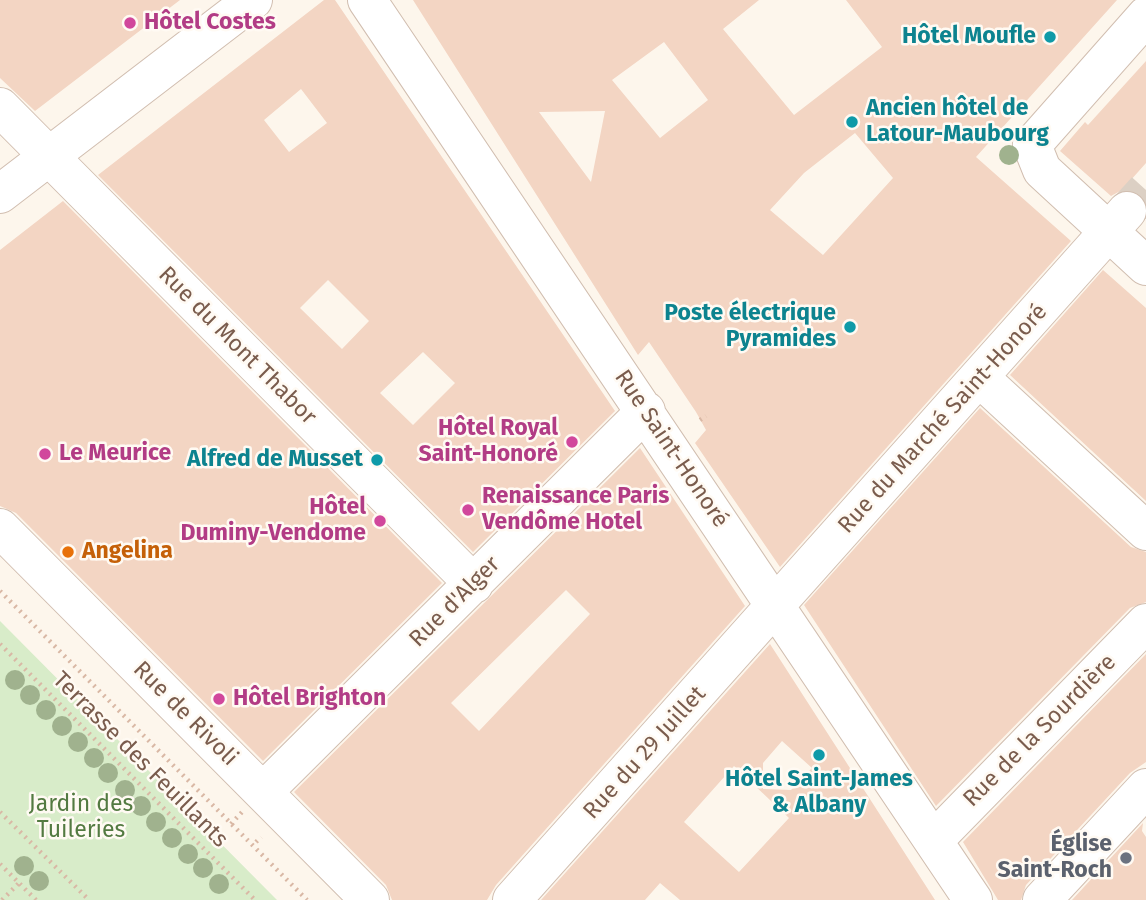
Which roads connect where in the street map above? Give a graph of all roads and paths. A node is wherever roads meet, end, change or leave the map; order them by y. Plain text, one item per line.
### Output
1 (253, 0) edge
2 (367, 0) edge
3 (1146, 16) edge
4 (0, 107) edge
5 (49, 156) junction
6 (0, 194) edge
7 (1118, 222) junction
8 (1146, 265) edge
9 (980, 379) junction
10 (646, 411) junction
11 (706, 416) dead end
12 (700, 420) dead end
13 (0, 528) edge
14 (1146, 531) edge
15 (474, 584) junction
16 (0, 591) edge
17 (777, 606) junction
18 (1146, 623) edge
19 (0, 645) edge
20 (1146, 788) edge
21 (263, 792) junction
22 (0, 812) edge
23 (261, 837) dead end
24 (934, 840) junction
25 (256, 842) dead end
26 (0, 864) edge
27 (19, 883) junction
28 (2, 900) edge
29 (36, 900) edge
30 (89, 900) edge
31 (255, 900) edge
32 (307, 900) edge
33 (370, 900) edge
34 (512, 900) edge
35 (973, 900) edge
36 (1042, 900) edge

1 - 5 street
2 - 10 street, Rue Saint-Honoré
3 - 7 street
4 - 5 street, Rue du Mont Thabor
5 - 6 street
5 - 15 street, Rue du Mont Thabor
7 - 8 street
7 - 9 street, Rue du Marché Saint-Honoré
9 - 14 street
9 - 17 street, Rue du Marché Saint-Honoré
10 - 15 street, Rue d'Alger
10 - 17 street, Rue Saint-Honoré
11 - 12 path
13 - 21 street, Rue de Rivoli
15 - 21 street, Rue d'Alger
16 - 32 path, Rue de Rivoli
17 - 24 street, Rue Saint-Honoré
17 - 34 street, Rue du 29 Juillet
18 - 24 street, Rue de la Sourdière
19 - 31 path, Terrasse des Feuillants
20 - 36 street
21 - 33 street, Rue de Rivoli
22 - 30 path
23 - 25 path
24 - 35 street, Rue Saint-Honoré
26 - 27 path
27 - 28 path
27 - 29 path

